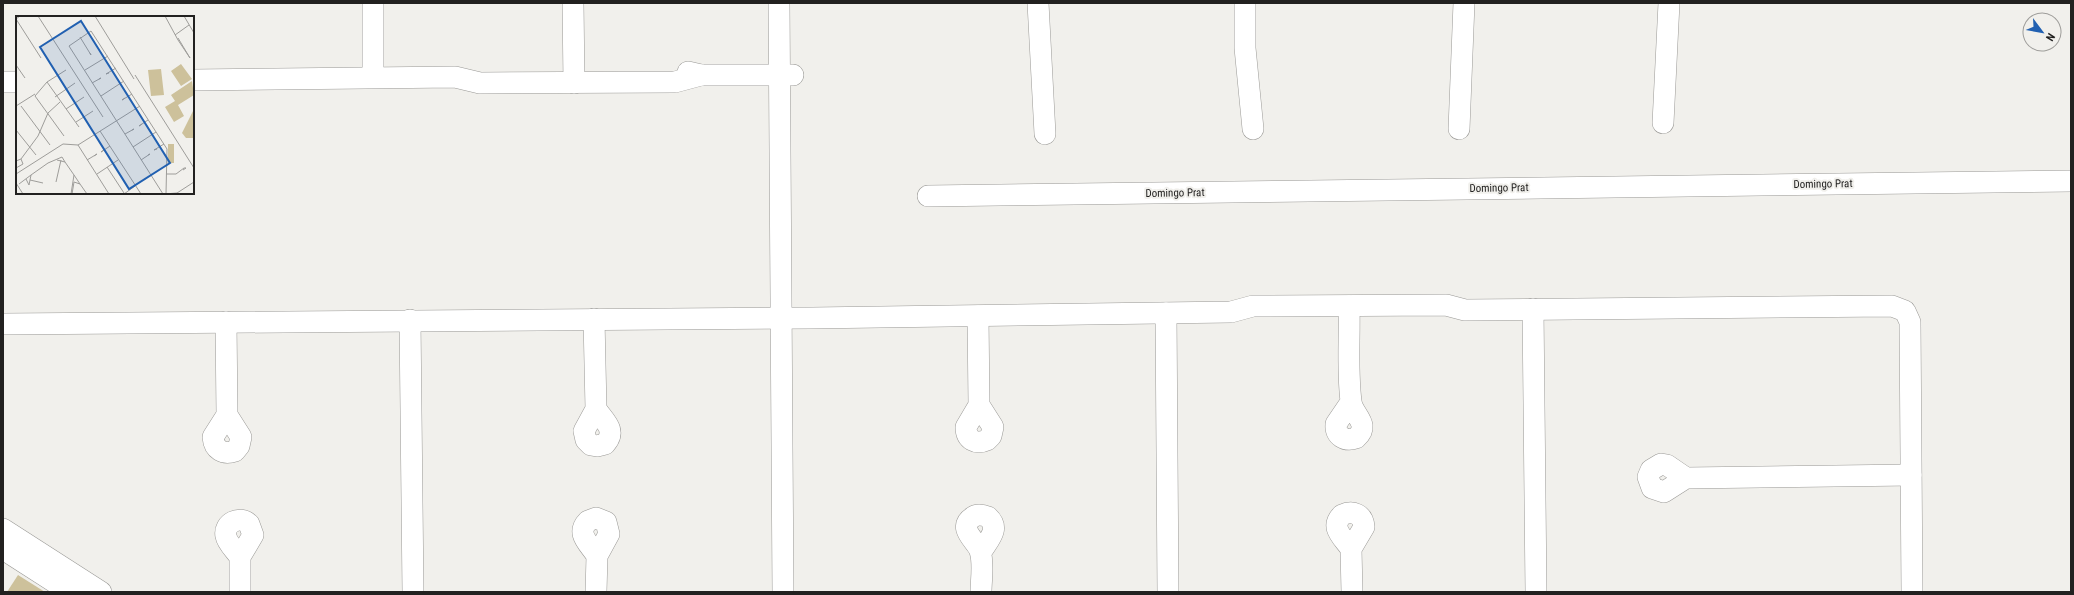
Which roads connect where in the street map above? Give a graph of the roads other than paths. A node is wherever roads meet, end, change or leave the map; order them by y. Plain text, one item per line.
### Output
1 (372, 3) edge
2 (573, 3) edge
3 (779, 3) edge
4 (793, 3) edge
5 (1038, 3) edge
6 (1245, 3) edge
7 (1464, 3) edge
8 (1669, 3) edge
9 (786, 75) junction
10 (574, 76) junction
11 (373, 78) junction
12 (194, 80) edge
13 (3, 82) edge
14 (16, 82) edge
15 (1663, 123) dead end
16 (1459, 128) dead end
17 (1253, 129) dead end
18 (1045, 134) dead end
19 (2071, 181) edge
20 (928, 196) dead end
21 (1533, 309) junction
22 (1349, 311) junction
23 (1166, 313) junction
24 (978, 316) junction
25 (787, 318) junction
26 (594, 319) junction
27 (410, 320) junction
28 (226, 322) junction
29 (3, 324) edge
30 (1351, 402) dead end
31 (979, 405) dead end
32 (596, 409) dead end
33 (227, 415) dead end
34 (1911, 475) junction
35 (1686, 478) dead end
36 (3, 530) edge
37 (3, 549) edge
38 (1352, 549) dead end
39 (981, 552) dead end
40 (596, 556) dead end
41 (240, 557) dead end
42 (70, 592) edge
43 (101, 592) edge
44 (240, 592) edge
45 (413, 592) edge
46 (596, 592) edge
47 (783, 592) edge
48 (795, 592) edge
49 (981, 592) edge
50 (1168, 592) edge
51 (1352, 592) edge
52 (1536, 592) edge
53 (1912, 592) edge

1 - 11 street
2 - 10 street
3 - 9 street
4 - 9 street
5 - 18 street
6 - 17 street
7 - 16 street
8 - 15 street
9 - 10 street
9 - 25 street
10 - 11 street
11 - 12 street
13 - 14 street
19 - 20 street, Domingo Prat
21 - 22 street
21 - 34 street
21 - 52 street
22 - 23 street
22 - 30 street
23 - 24 street
23 - 50 street
24 - 25 street
24 - 31 street
25 - 26 street
25 - 47 street
25 - 48 street
26 - 27 street
26 - 32 street
27 - 28 street
27 - 45 street
28 - 29 street
28 - 33 street
34 - 35 street
34 - 53 street
36 - 43 street
37 - 42 street
38 - 51 street
39 - 49 street
40 - 46 street
41 - 44 street

